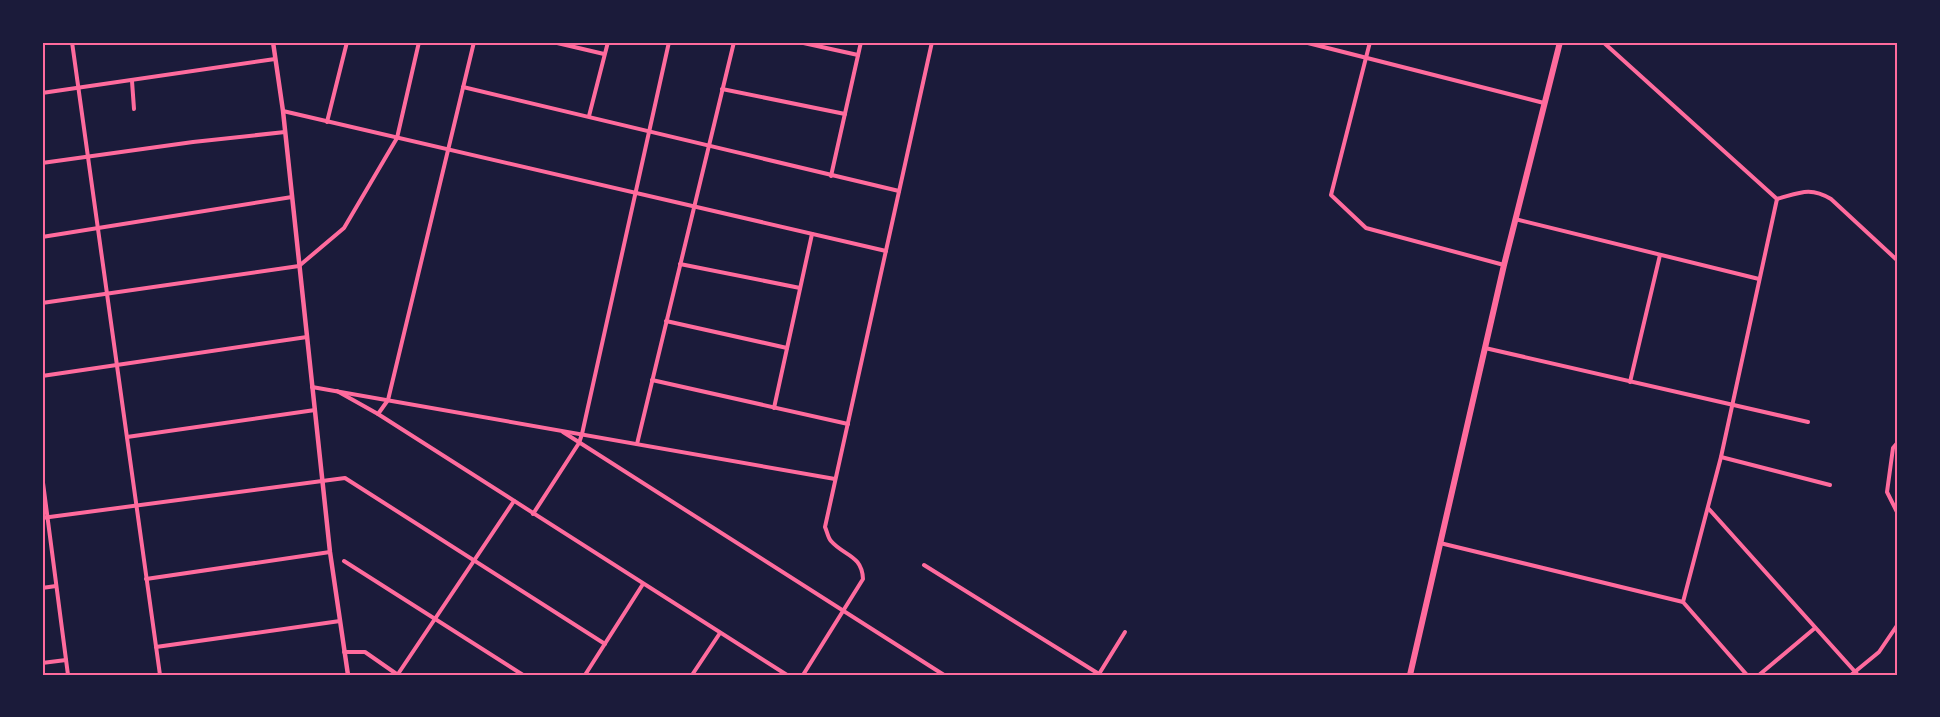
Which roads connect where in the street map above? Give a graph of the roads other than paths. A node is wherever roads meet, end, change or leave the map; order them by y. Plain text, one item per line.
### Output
1 (72, 42) edge
2 (273, 42) edge
3 (347, 42) edge
4 (419, 42) edge
5 (474, 42) edge
6 (552, 42) edge
7 (608, 42) edge
8 (669, 42) edge
9 (734, 42) edge
10 (799, 42) edge
11 (861, 42) edge
12 (932, 42) edge
13 (1304, 42) edge
14 (1370, 42) edge
15 (1560, 42) edge
16 (1603, 42) edge
17 (604, 54) junction
18 (858, 55) junction
19 (1366, 58) junction
20 (275, 59) junction
21 (132, 81) junction
22 (463, 87) junction
23 (78, 88) junction
24 (722, 89) junction
25 (42, 93) edge
26 (1545, 103) junction
27 (134, 109) dead end
28 (283, 111) junction
29 (845, 114) junction
30 (590, 116) junction
31 (327, 122) junction
32 (649, 130) junction
33 (285, 132) junction
34 (398, 138) junction
35 (709, 144) junction
36 (448, 150) junction
37 (88, 156) junction
38 (42, 163) edge
39 (831, 176) junction
40 (899, 191) junction
41 (635, 193) junction
42 (292, 197) junction
43 (1777, 200) junction
44 (694, 207) junction
45 (1515, 219) junction
46 (98, 228) junction
47 (812, 234) junction
48 (42, 237) edge
49 (886, 251) junction
50 (1660, 255) junction
51 (1898, 261) edge
52 (680, 264) junction
53 (1504, 265) junction
54 (299, 266) junction
55 (1759, 279) junction
56 (800, 288) junction
57 (107, 293) junction
58 (42, 303) edge
59 (666, 321) junction
60 (307, 337) junction
61 (787, 348) junction
62 (1485, 348) junction
63 (117, 365) junction
64 (42, 376) edge
65 (652, 380) junction
66 (1630, 381) junction
67 (312, 387) junction
68 (337, 391) junction
69 (388, 400) junction
70 (1732, 405) junction
71 (774, 408) junction
72 (315, 410) junction
73 (378, 414) junction
74 (1808, 422) dead end
75 (848, 424) junction
76 (560, 430) junction
77 (582, 434) junction
78 (127, 437) junction
79 (1898, 442) edge
80 (579, 443) junction
81 (637, 444) junction
82 (1721, 457) junction
83 (42, 475) edge
84 (835, 480) junction
85 (322, 481) junction
86 (1830, 485) dead end
87 (514, 501) junction
88 (136, 506) junction
89 (1707, 508) junction
90 (533, 514) junction
91 (1898, 514) edge
92 (45, 517) edge
93 (1440, 543) junction
94 (330, 552) junction
95 (344, 561) dead end
96 (474, 561) junction
97 (924, 565) dead end
98 (146, 579) junction
99 (643, 584) junction
100 (56, 586) junction
101 (42, 588) edge
102 (1683, 602) junction
103 (843, 611) junction
104 (435, 619) junction
105 (340, 621) junction
106 (1898, 624) edge
107 (1815, 628) junction
108 (1125, 632) dead end
109 (720, 633) junction
110 (604, 644) junction
111 (156, 647) junction
112 (344, 652) junction
113 (66, 660) junction
114 (42, 663) edge
115 (1099, 674) edge
116 (1854, 674) edge
117 (68, 675) edge
118 (160, 675) edge
119 (348, 675) edge
120 (399, 675) edge
121 (523, 675) edge
122 (585, 675) edge
123 (692, 675) edge
124 (787, 675) edge
125 (803, 675) edge
126 (944, 675) edge
127 (1410, 675) edge
128 (1747, 675) edge
129 (1759, 675) edge

1 - 23 street
2 - 20 street
3 - 31 street
4 - 34 street
5 - 22 street
6 - 17 street
7 - 17 street
8 - 32 street
9 - 24 street
10 - 18 street
11 - 18 street
12 - 40 street
13 - 19 street
14 - 19 street
15 - 26 main road
16 - 43 street
17 - 30 street
18 - 29 street
19 - 26 street
19 - 53 street
20 - 21 street
20 - 28 street
21 - 23 street
21 - 27 street
22 - 30 street
22 - 36 street
23 - 25 street
23 - 37 street
24 - 29 street
24 - 35 street
26 - 45 main road
28 - 31 street
28 - 33 street
29 - 39 street
30 - 32 street
31 - 34 street
32 - 35 street
32 - 41 street
33 - 37 street
33 - 42 street
34 - 36 street
34 - 54 street
35 - 39 street
35 - 44 street
36 - 41 street
36 - 69 street
37 - 38 street
37 - 46 street
39 - 40 street
40 - 49 street
41 - 44 street
41 - 77 street
42 - 46 street
42 - 54 street
43 - 51 street
43 - 55 street
44 - 47 street
44 - 52 street
45 - 50 street
45 - 53 main road
46 - 48 street
46 - 57 street
47 - 49 street
47 - 56 street
49 - 75 street
50 - 55 street
50 - 66 street
52 - 56 street
52 - 59 street
53 - 62 main road
54 - 57 street
54 - 60 street
55 - 70 street
56 - 61 street
57 - 58 street
57 - 63 street
59 - 61 street
59 - 65 street
60 - 63 street
60 - 67 street
61 - 71 street
62 - 66 street
62 - 93 main road
63 - 64 street
63 - 78 street
65 - 71 street
65 - 81 street
66 - 70 street
67 - 68 street
67 - 72 street
68 - 69 street
68 - 73 street
69 - 73 street
69 - 76 street
70 - 74 street
70 - 82 street
71 - 75 street
72 - 78 street
72 - 85 street
73 - 87 street
75 - 84 street
76 - 77 street
76 - 80 street
77 - 80 street
77 - 81 street
78 - 88 street
79 - 91 street
80 - 90 street
80 - 103 street
81 - 84 street
82 - 86 street
82 - 89 street
83 - 92 street
84 - 103 street
85 - 88 street
85 - 94 street
85 - 96 street
87 - 90 street
87 - 96 street
88 - 92 street
88 - 98 street
89 - 102 street
89 - 107 street
90 - 99 street
92 - 100 street
93 - 102 street
93 - 127 main road
94 - 98 street
94 - 105 street
95 - 104 street
96 - 104 street
96 - 110 street
97 - 115 street
98 - 111 street
99 - 109 street
99 - 110 street
100 - 101 street
100 - 113 street
102 - 128 street
103 - 125 street
103 - 126 street
104 - 120 street
104 - 121 street
105 - 111 street
105 - 112 street
106 - 116 street
107 - 116 street
107 - 129 street
108 - 115 street
109 - 123 street
109 - 124 street
110 - 122 street
111 - 118 street
112 - 119 street
112 - 120 street
113 - 114 street
113 - 117 street

